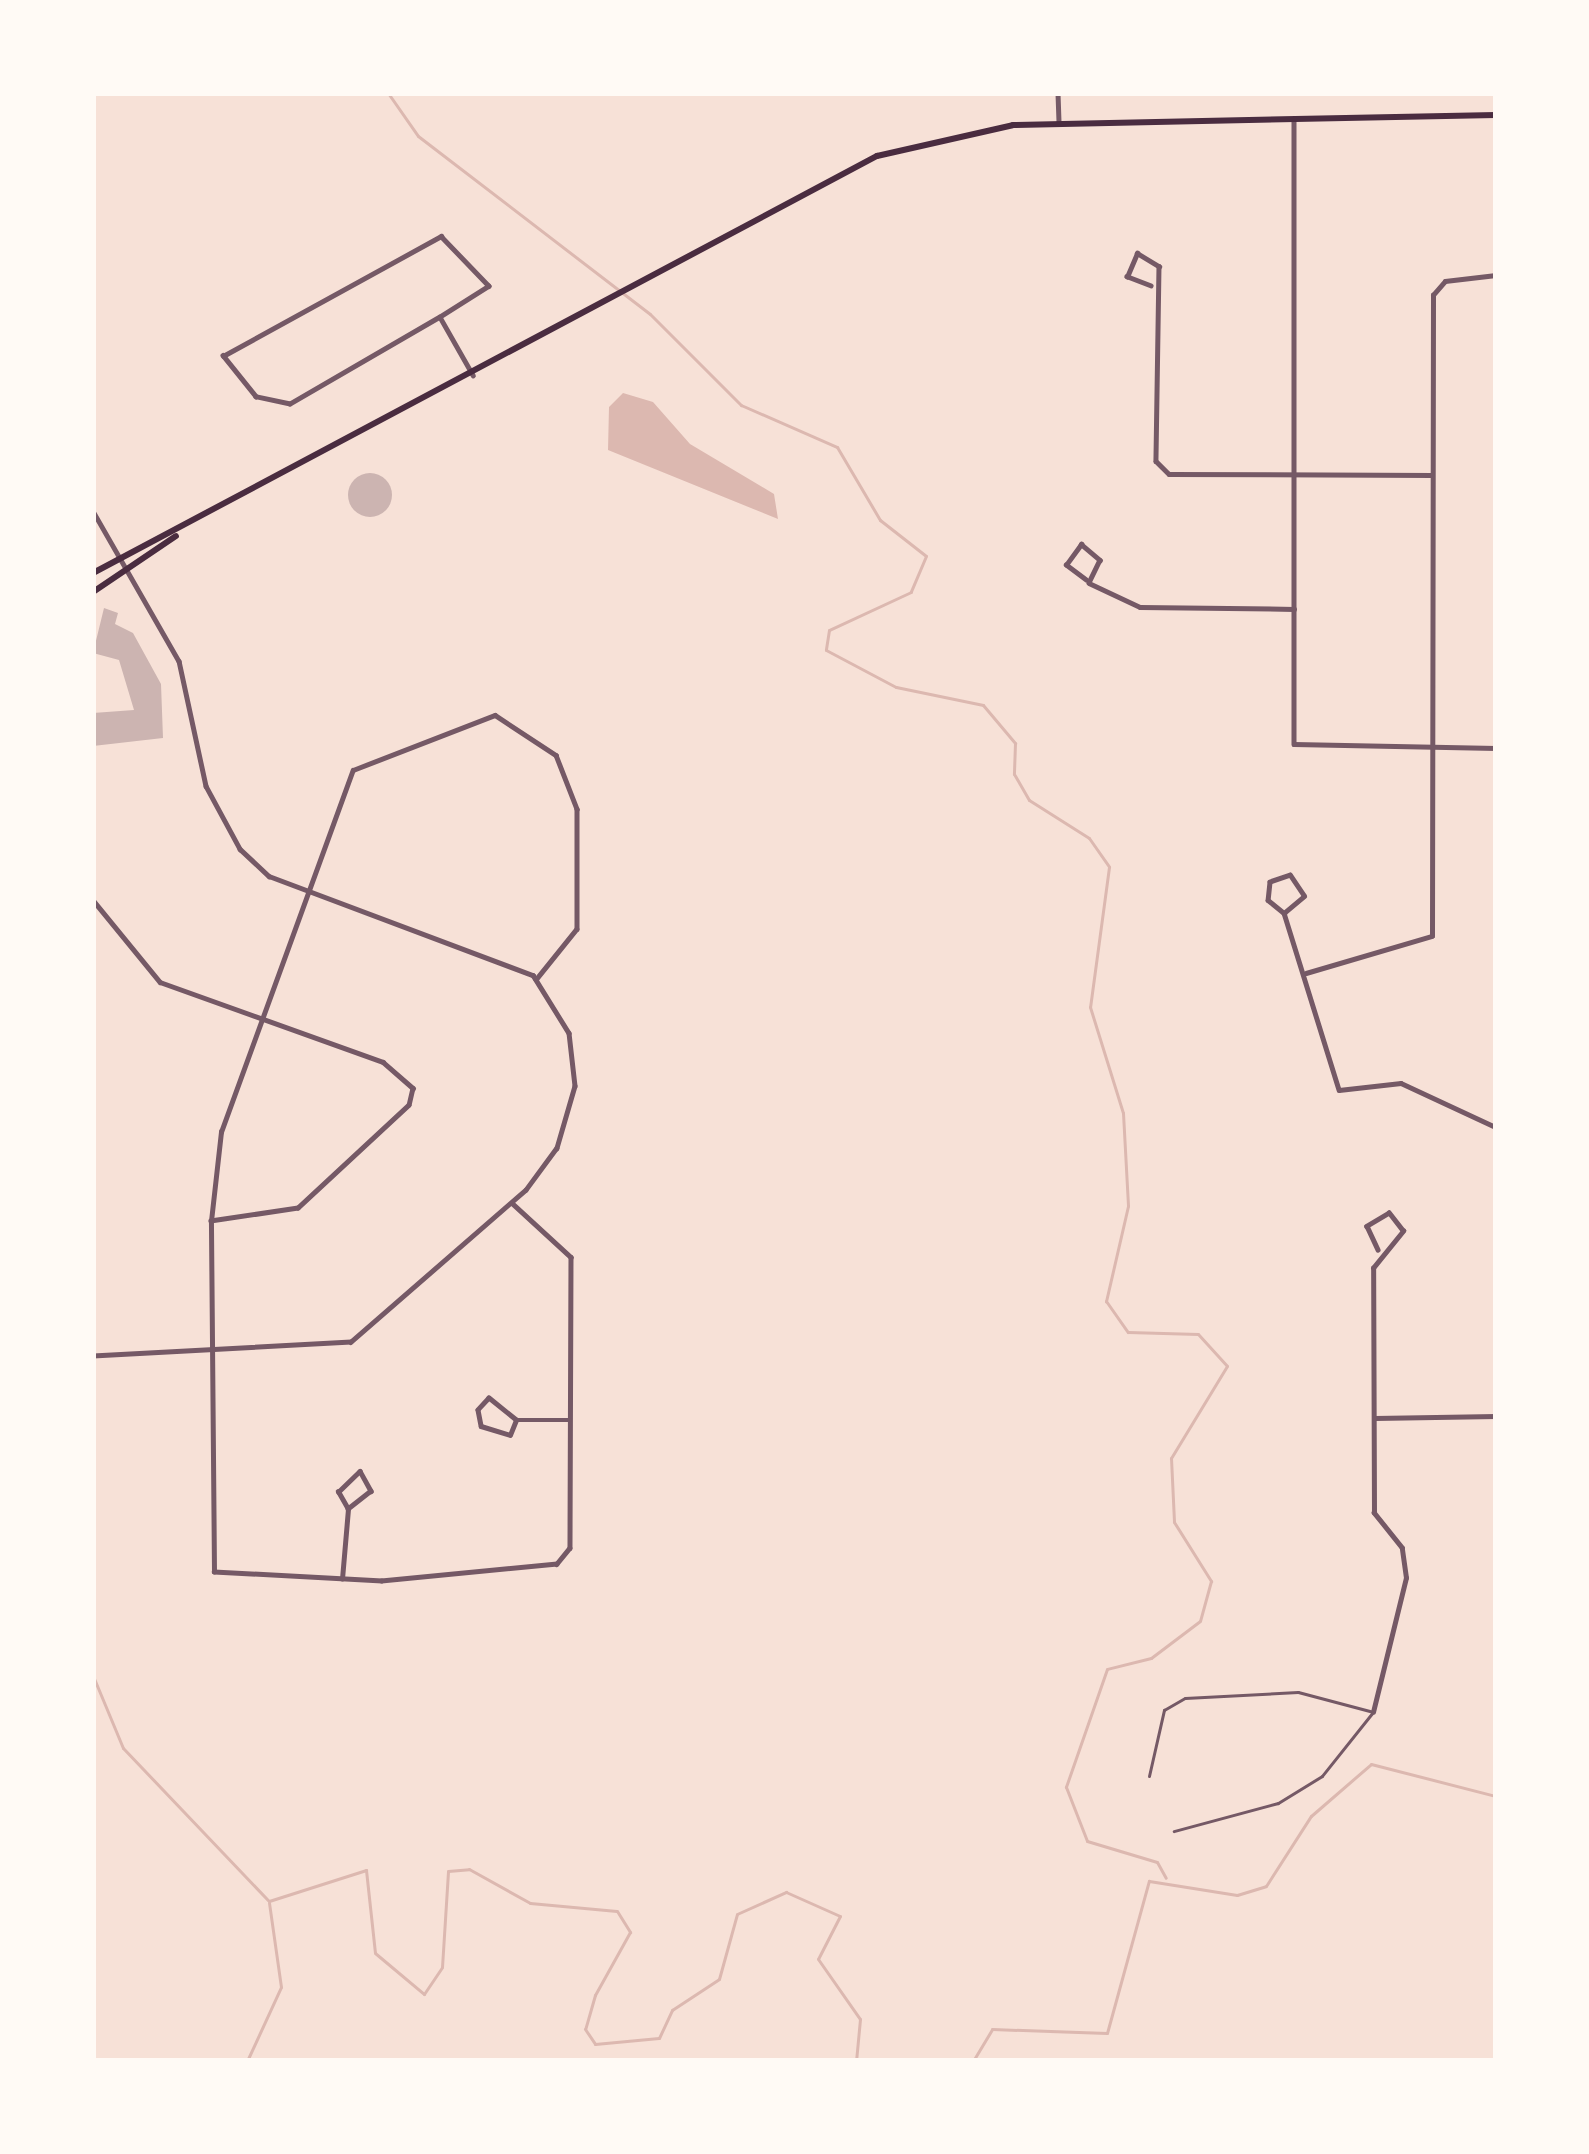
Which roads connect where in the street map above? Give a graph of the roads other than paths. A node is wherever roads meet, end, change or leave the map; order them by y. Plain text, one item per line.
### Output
1 (1058, 93) edge
2 (1496, 115) edge
3 (1294, 118) junction
4 (1059, 124) junction
5 (1496, 275) edge
6 (1151, 286) junction
7 (440, 317) junction
8 (473, 375) junction
9 (1294, 475) junction
10 (1434, 475) junction
11 (93, 511) edge
12 (176, 536) junction
13 (118, 560) junction
14 (93, 573) edge
15 (128, 575) junction
16 (1086, 580) junction
17 (93, 592) edge
18 (1294, 609) junction
19 (1496, 748) edge
20 (1435, 749) junction
21 (93, 865) edge
22 (93, 876) edge
23 (304, 890) junction
24 (93, 900) edge
25 (1284, 913) junction
26 (1306, 973) junction
27 (536, 980) junction
28 (258, 1020) junction
29 (1496, 1127) edge
30 (512, 1202) junction
31 (211, 1221) junction
32 (1378, 1250) junction
33 (210, 1355) junction
34 (93, 1356) edge
35 (1496, 1416) edge
36 (1375, 1418) junction
37 (516, 1420) junction
38 (570, 1420) junction
39 (348, 1509) junction
40 (342, 1579) junction
41 (1373, 1712) junction
42 (1149, 1776) dead end
43 (1174, 1831) dead end

1 - 4 street
2 - 3 main road
3 - 4 main road
3 - 9 street
4 - 8 main road
5 - 10 street
6 - 6 street
6 - 9 street
7 - 7 street
7 - 8 street
8 - 12 main road
9 - 10 street
9 - 18 street
10 - 20 street
11 - 13 street
12 - 13 main road
12 - 15 main road
13 - 14 main road
13 - 15 street
15 - 17 main road
15 - 23 street
16 - 16 street
16 - 18 street
18 - 20 street
19 - 20 street
20 - 26 street
21 - 22 street
23 - 27 street
23 - 27 street
23 - 28 street
24 - 28 street
25 - 25 street
25 - 26 street
26 - 29 street
27 - 30 street
28 - 31 street
28 - 31 street
30 - 33 street
30 - 38 street
31 - 33 street
32 - 32 street
32 - 36 street
33 - 34 street
33 - 40 street
35 - 36 street
36 - 41 street
37 - 37 street
37 - 38 street
38 - 40 street
39 - 39 street
39 - 40 street
41 - 42 lane
41 - 43 lane

